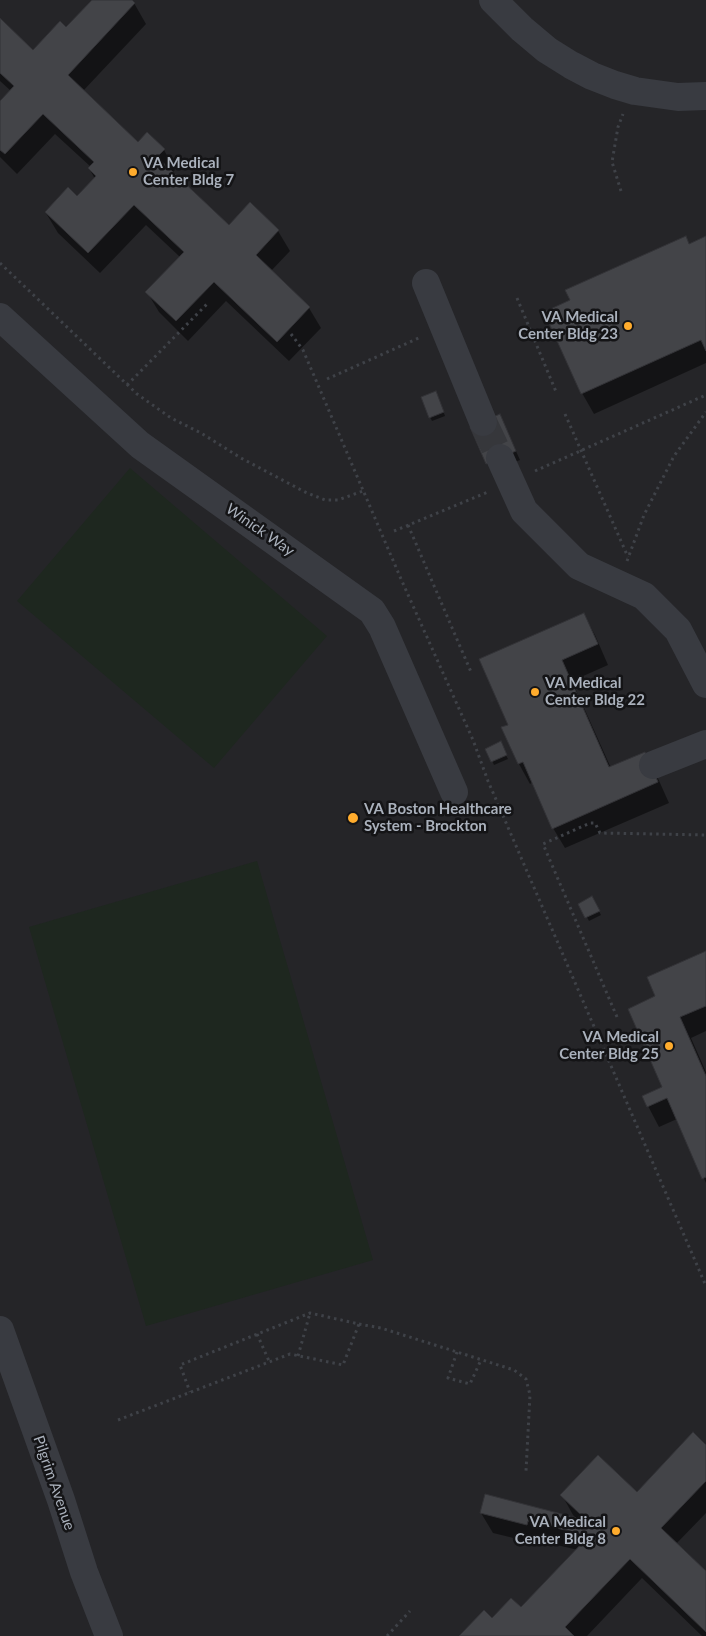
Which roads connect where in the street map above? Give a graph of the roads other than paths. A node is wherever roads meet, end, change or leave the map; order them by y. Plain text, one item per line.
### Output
1 (493, 0) edge
2 (706, 96) edge
3 (426, 283) dead end
4 (0, 317) edge
5 (483, 422) tunnel mouth
6 (500, 458) tunnel mouth
7 (706, 684) edge
8 (706, 744) edge
9 (653, 765) dead end
10 (454, 792) dead end
11 (0, 1330) edge
12 (109, 1636) edge

1 - 2 lane
3 - 5 lane
4 - 10 lane, Winick Way
6 - 7 lane
8 - 9 lane
11 - 12 lane, Pilgrim Avenue

